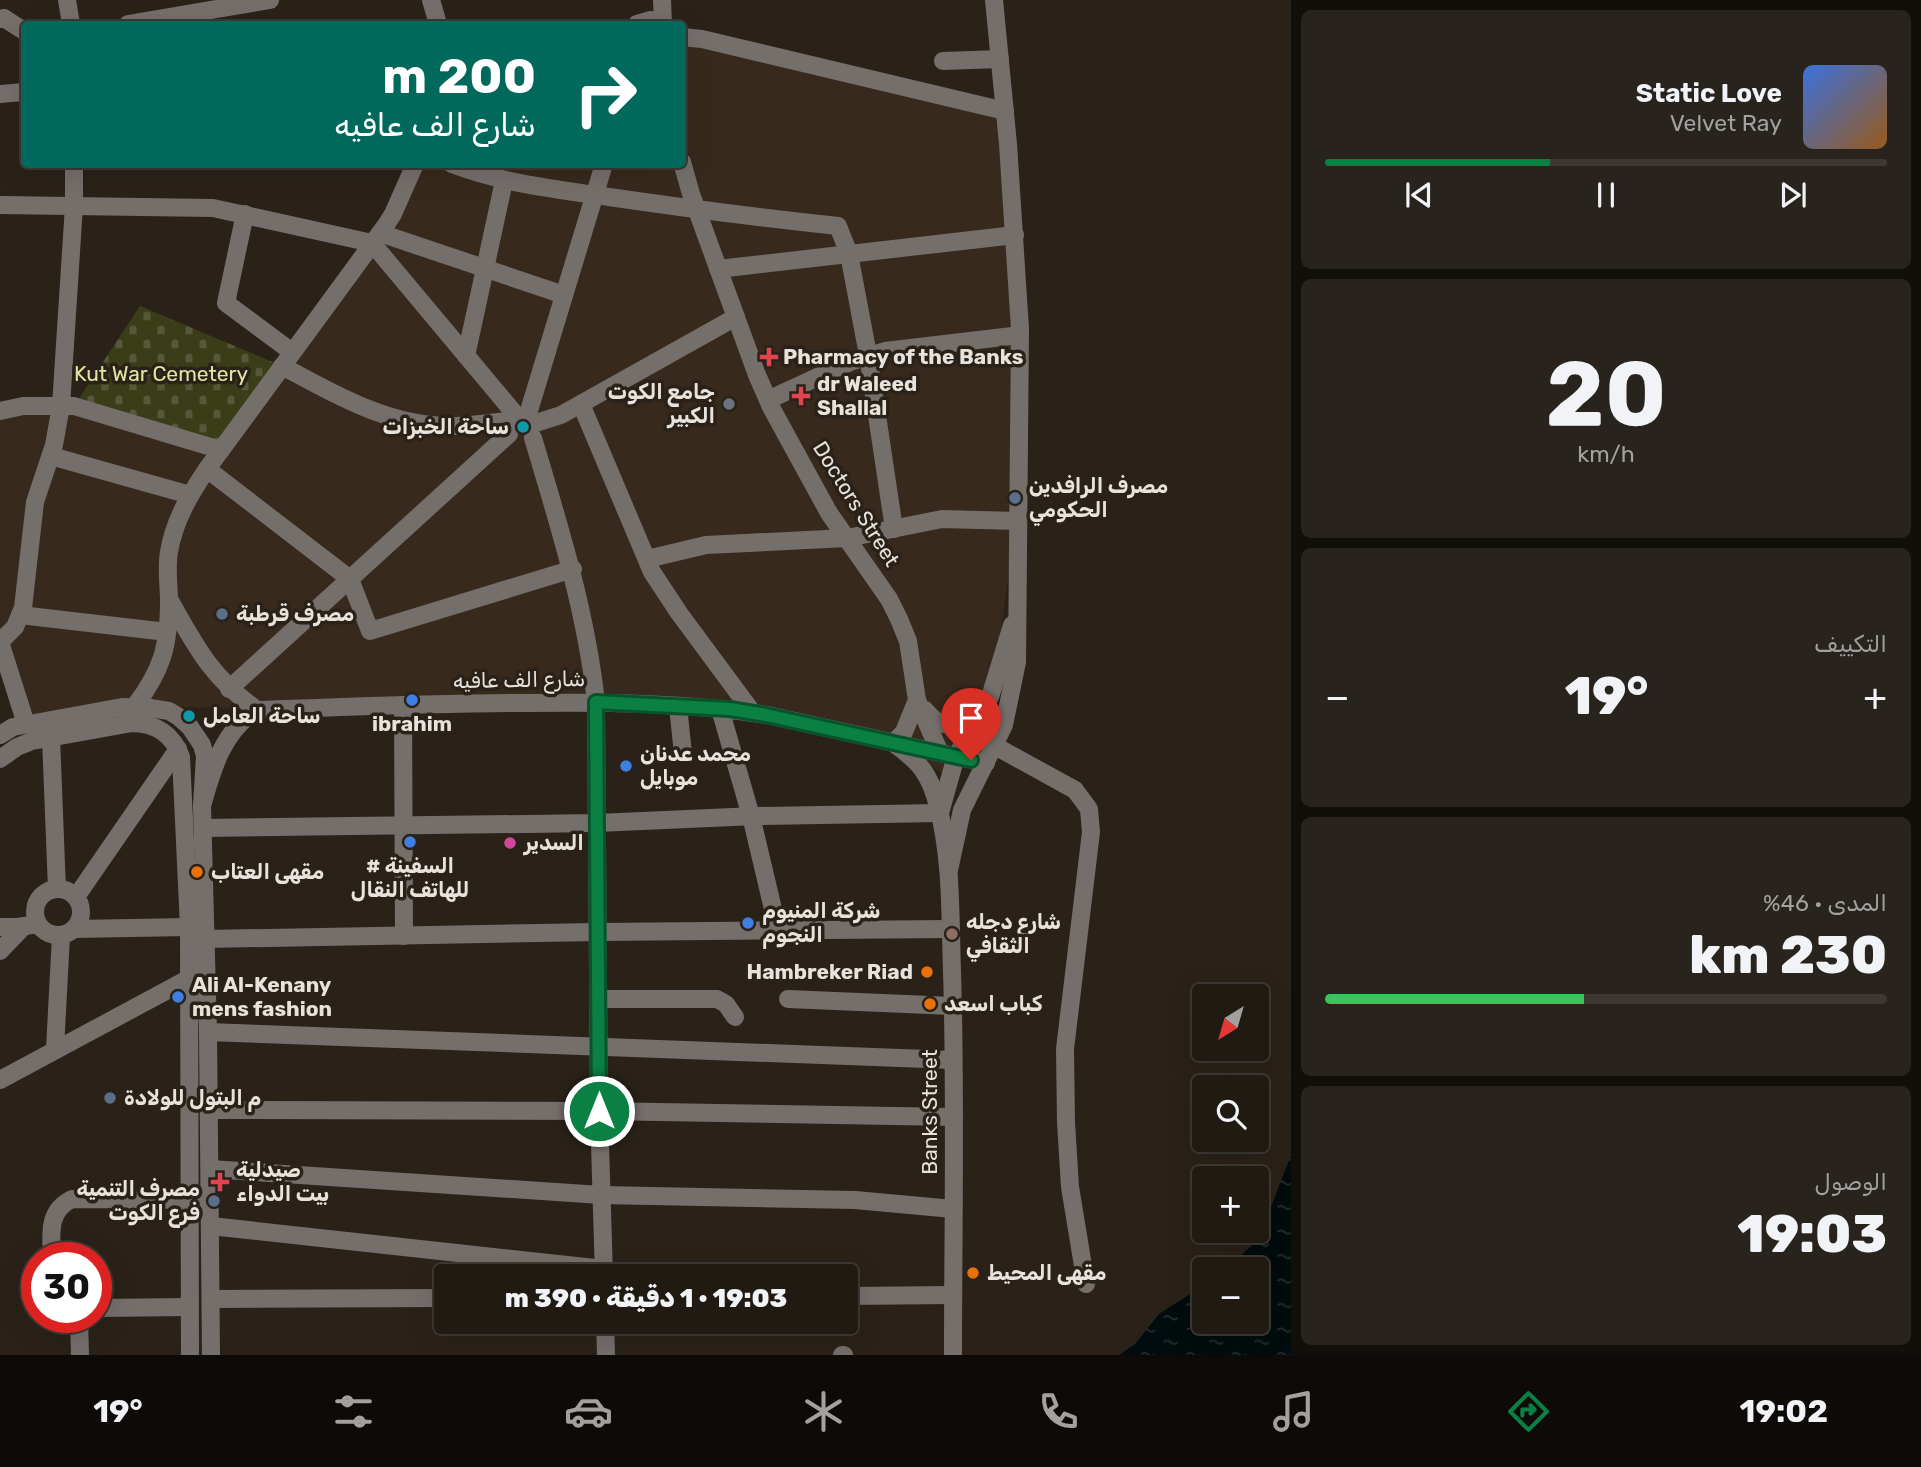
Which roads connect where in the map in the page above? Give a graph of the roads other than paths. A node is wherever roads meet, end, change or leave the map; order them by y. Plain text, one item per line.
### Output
1 (67, 0) edge
2 (270, 0) edge
3 (431, 0) edge
4 (662, 0) edge
5 (994, 0) edge
6 (0, 19) edge
7 (70, 21) edge
8 (146, 21) edge
9 (437, 21) edge
10 (663, 21) edge
11 (21, 29) edge
12 (686, 37) edge
13 (1000, 59) junction
14 (943, 61) dead end
15 (21, 92) edge
16 (0, 94) edge
17 (1005, 111) junction
18 (74, 168) edge
19 (413, 168) edge
20 (463, 168) edge
21 (603, 168) edge
22 (684, 168) edge
23 (504, 181) junction
24 (595, 195) junction
25 (0, 205) edge
26 (74, 206) junction
27 (697, 210) junction
28 (245, 214) junction
29 (1015, 235) junction
30 (376, 238) junction
31 (849, 254) junction
32 (485, 268) junction
33 (718, 269) junction
34 (564, 295) junction
35 (736, 317) junction
36 (1020, 335) junction
37 (868, 355) junction
38 (466, 356) junction
39 (287, 359) junction
40 (768, 400) junction
41 (581, 404) junction
42 (61, 406) junction
43 (0, 411) edge
44 (522, 424) junction
45 (221, 450) junction
46 (51, 456) junction
47 (207, 469) junction
48 (190, 495) junction
49 (1018, 521) junction
50 (894, 529) junction
51 (846, 538) junction
52 (647, 559) junction
53 (573, 569) junction
54 (350, 579) junction
55 (169, 598) junction
56 (1016, 611) junction
57 (20, 615) junction
58 (167, 632) junction
59 (0, 642) edge
60 (229, 689) junction
61 (917, 700) junction
62 (596, 702) junction
63 (403, 705) junction
64 (135, 706) junction
65 (678, 706) junction
66 (720, 709) junction
67 (257, 710) junction
68 (753, 713) junction
69 (983, 713) junction
70 (26, 724) junction
71 (0, 735) edge
72 (51, 738) junction
73 (893, 743) junction
74 (995, 746) junction
75 (178, 749) junction
76 (683, 754) dead end
77 (948, 755) junction
78 (0, 759) edge
79 (986, 763) junction
80 (202, 806) junction
81 (940, 813) junction
82 (751, 816) junction
83 (597, 823) junction
84 (404, 826) junction
85 (203, 828) junction
86 (949, 870) junction
87 (57, 889) junction
88 (76, 897) junction
89 (31, 925) junction
90 (0, 927) edge
91 (189, 927) junction
92 (950, 929) junction
93 (778, 930) junction
94 (68, 932) junction
95 (598, 932) junction
96 (404, 936) junction
97 (205, 939) junction
98 (0, 951) edge
99 (190, 978) junction
100 (599, 999) junction
101 (788, 999) dead end
102 (953, 1006) junction
103 (735, 1017) dead end
104 (208, 1032) junction
105 (599, 1046) junction
106 (55, 1049) junction
107 (953, 1060) junction
108 (0, 1080) edge
109 (209, 1110) junction
110 (599, 1111) junction
111 (954, 1117) junction
112 (210, 1169) junction
113 (601, 1195) junction
114 (191, 1200) junction
115 (211, 1200) junction
116 (953, 1209) junction
117 (211, 1226) junction
118 (52, 1242) edge
119 (529, 1264) edge
120 (604, 1264) edge
121 (1086, 1284) dead end
122 (953, 1295) junction
123 (858, 1296) edge
124 (434, 1298) edge
125 (211, 1299) junction
126 (189, 1307) junction
127 (112, 1308) edge
128 (79, 1333) edge
129 (605, 1334) edge
130 (80, 1355) edge
131 (190, 1355) edge
132 (211, 1355) edge
133 (606, 1355) edge
134 (953, 1355) edge

1 - 7 street
2 - 8 street
3 - 9 street
4 - 10 street
5 - 13 street
6 - 11 street
12 - 17 street
13 - 14 street
13 - 17 street
15 - 16 street
17 - 29 street
18 - 26 street
19 - 30 street
20 - 23 street
21 - 24 street
22 - 27 street, Doctors Street
23 - 24 street
23 - 32 street
24 - 27 street
24 - 34 street
25 - 26 street
26 - 28 street
26 - 42 street
27 - 31 street
27 - 33 street, Doctors Street
28 - 30 street
28 - 39 street
29 - 31 street
29 - 36 street
30 - 32 street
30 - 38 street
30 - 39 street
31 - 33 street
31 - 37 street
32 - 34 street
32 - 38 street
33 - 35 street, Doctors Street
34 - 44 street
35 - 40 street, Doctors Street
35 - 41 street
36 - 37 street
36 - 49 street
37 - 40 street
37 - 50 street
38 - 44 street
39 - 44 street
39 - 45 street
40 - 51 street, Doctors Street
41 - 44 street
41 - 52 street
42 - 43 street
42 - 45 street
42 - 46 street
44 - 53 street
44 - 54 street
45 - 47 street
46 - 48 street
46 - 57 street
47 - 48 street
47 - 54 street
48 - 55 street
49 - 50 street
49 - 56 street
50 - 51 street
51 - 52 street
51 - 61 street, Doctors Street
52 - 68 street
53 - 54 street
53 - 62 street
54 - 60 street
55 - 58 street
55 - 60 street
56 - 69 street
56 - 74 street
57 - 58 street
57 - 59 street
58 - 64 street
59 - 70 street
60 - 67 street
61 - 69 street
61 - 73 street
61 - 77 street, Doctors Street
62 - 63 street, شارع الف عافيه
62 - 65 street, شارع الف عافيه
62 - 83 street
63 - 67 street, شارع الف عافيه
63 - 84 street
64 - 70 street
64 - 80 street
65 - 66 street, شارع الف عافيه
65 - 76 street
66 - 68 street, شارع الف عافيه
66 - 82 street
67 - 80 street
68 - 73 street, شارع الف عافيه
69 - 77 street
70 - 71 street
72 - 75 street
72 - 78 street
72 - 87 street
73 - 77 street, شارع الف عافيه
73 - 81 street
74 - 79 street
74 - 121 street
75 - 88 street
75 - 91 street
77 - 79 street, شارع الف عافيه
77 - 81 street
79 - 86 street
80 - 85 street
81 - 82 street
81 - 86 street
82 - 83 street
82 - 93 street
83 - 84 street
83 - 95 street
84 - 85 street
84 - 96 street
85 - 97 street
86 - 92 street, Banks Street
87 - 88 street
87 - 89 street
88 - 94 street
89 - 90 street
89 - 94 street
89 - 98 street
91 - 94 street
91 - 99 street
92 - 93 street
92 - 102 street, Banks Street
93 - 95 street
94 - 106 street
95 - 96 street
95 - 100 street
96 - 97 street
97 - 104 street
99 - 106 street
99 - 114 street
100 - 103 street
100 - 105 street
101 - 102 street
102 - 107 street, Banks Street
104 - 105 street
104 - 109 street
105 - 107 street
105 - 110 street
106 - 108 street
107 - 111 street, Banks Street
109 - 110 street
109 - 112 street
110 - 111 street
110 - 113 street
111 - 116 street, Banks Street
112 - 113 street
112 - 115 street
113 - 116 street
113 - 120 street
114 - 115 street
114 - 118 street
114 - 126 street
115 - 117 street
116 - 122 street, Banks Street
117 - 119 street
117 - 125 street
122 - 123 street
122 - 134 street, Banks Street
124 - 125 street
125 - 132 street
126 - 127 street
126 - 131 street
128 - 130 street
129 - 133 street

